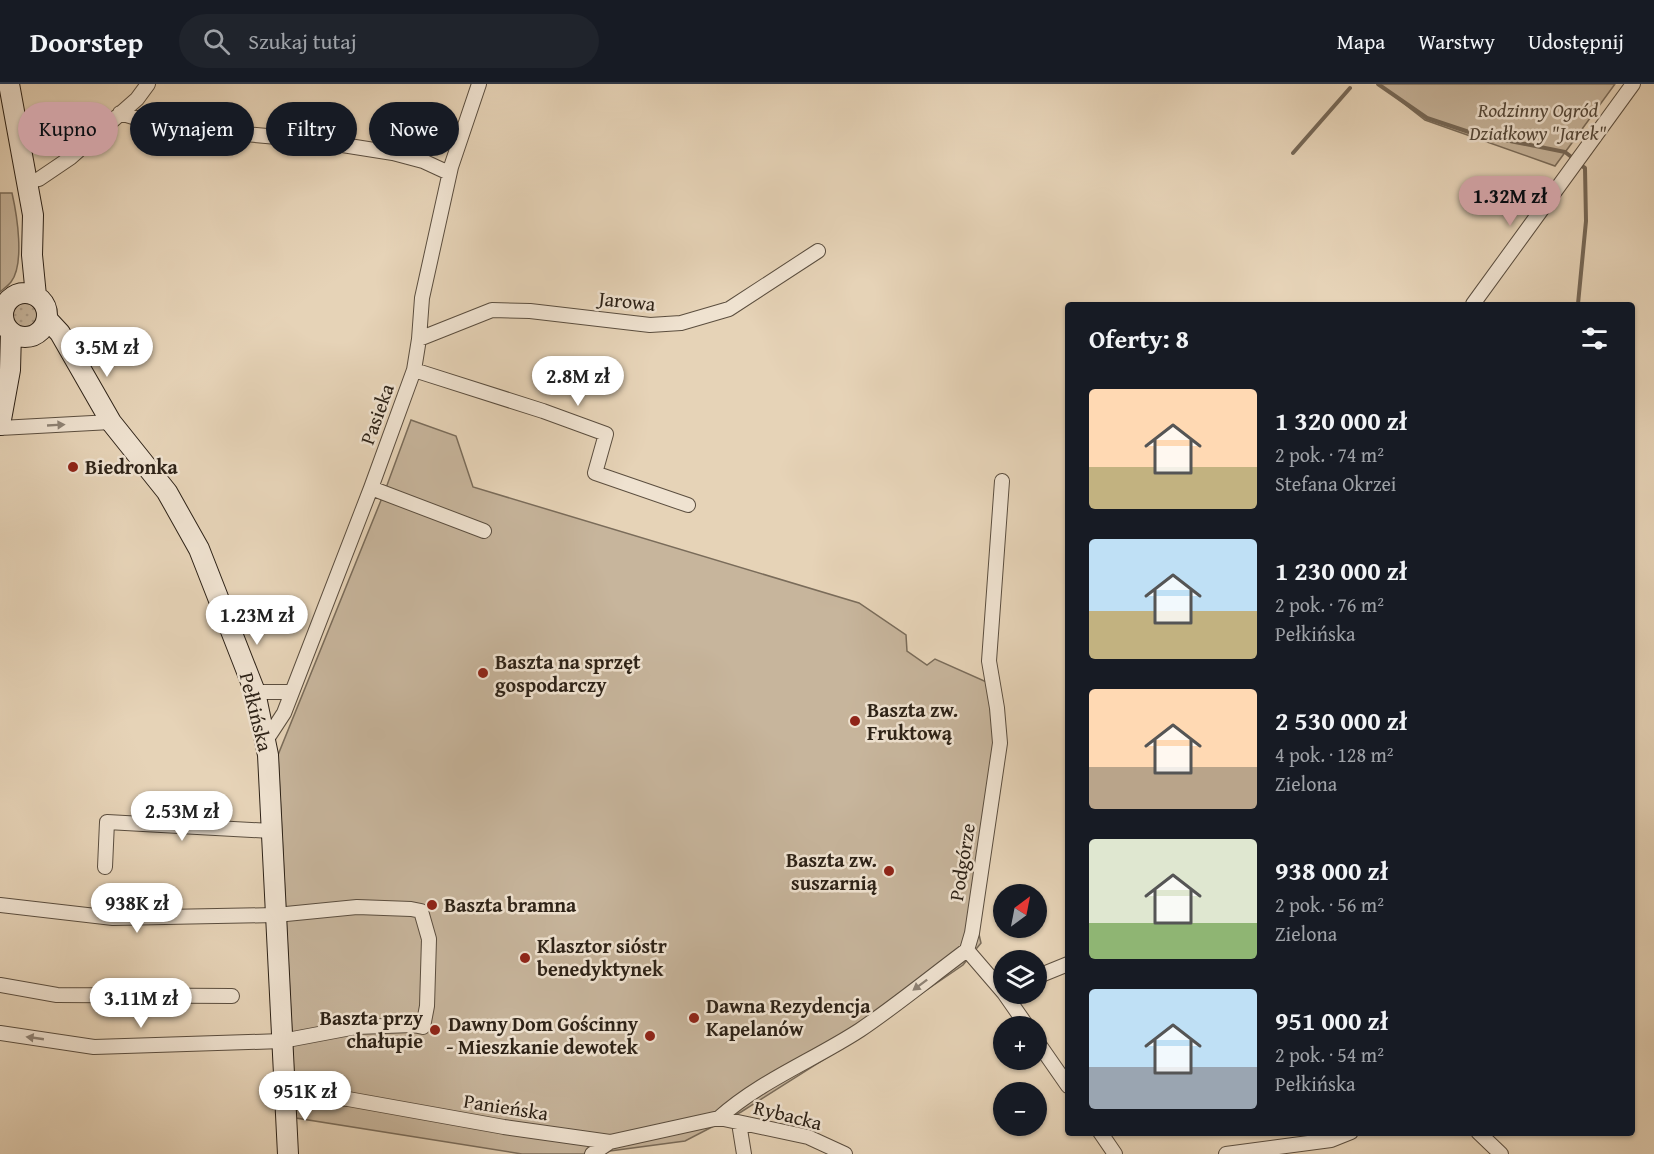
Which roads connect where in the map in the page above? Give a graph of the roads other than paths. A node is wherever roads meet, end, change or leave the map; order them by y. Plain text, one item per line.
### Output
1 (148, 84) edge
2 (479, 84) edge
3 (1633, 84) edge
4 (6, 95) edge
5 (120, 113) junction
6 (449, 173) junction
7 (26, 182) junction
8 (818, 251) dead end
9 (27, 295) junction
10 (1474, 302) edge
11 (30, 330) junction
12 (419, 339) junction
13 (414, 370) junction
14 (111, 422) junction
15 (0, 427) edge
16 (1002, 481) dead end
17 (372, 488) junction
18 (688, 505) dead end
19 (484, 531) dead end
20 (255, 692) junction
21 (292, 692) junction
22 (265, 742) junction
23 (271, 831) junction
24 (105, 867) dead end
25 (0, 905) edge
26 (276, 915) junction
27 (967, 950) junction
28 (1065, 965) edge
29 (1047, 973) edge
30 (993, 980) edge
31 (0, 985) edge
32 (232, 996) dead end
33 (0, 1033) edge
34 (282, 1041) junction
35 (1047, 1056) edge
36 (1065, 1082) edge
37 (285, 1092) junction
38 (719, 1118) junction
39 (740, 1123) junction
40 (1103, 1136) edge
41 (1341, 1136) edge
42 (1482, 1136) edge
43 (610, 1142) junction
44 (288, 1154) edge
45 (592, 1154) edge
46 (744, 1154) edge
47 (845, 1154) edge
48 (1115, 1154) edge
49 (1226, 1154) edge
50 (1501, 1154) edge

1 - 5 street
2 - 6 street, Pasieka
3 - 10 street
4 - 7 street
5 - 6 street
5 - 7 street
6 - 12 street, Pasieka
7 - 9 street
8 - 12 street, Jarowa
9 - 11 street
9 - 11 street
11 - 14 street, Pełkińska
11 - 15 street
12 - 13 street, Pasieka
13 - 17 street, Pasieka
13 - 18 street
15 -> 14 street
14 - 20 street, Pełkińska
16 - 27 street, Podgórze
17 - 19 street
17 - 21 street, Pasieka
20 - 21 street
20 - 22 street, Pełkińska
21 - 22 street, Pasieka
22 - 23 street, Pełkińska
23 - 24 street
23 - 26 street, Pełkińska
25 - 26 street
26 - 34 street, Pełkińska
26 - 34 street
27 - 30 street
27 -> 38 street
28 - 29 street
31 - 32 street
34 -> 33 street
34 - 37 street, Pełkińska
35 - 36 street
37 - 43 street, Panieńska
37 - 44 street, Pełkińska
38 - 39 street, Rybacka
38 - 43 street, Panieńska
39 - 46 street
39 - 47 street, Rybacka
40 - 48 street
41 - 49 street
42 - 50 street
43 - 45 street

